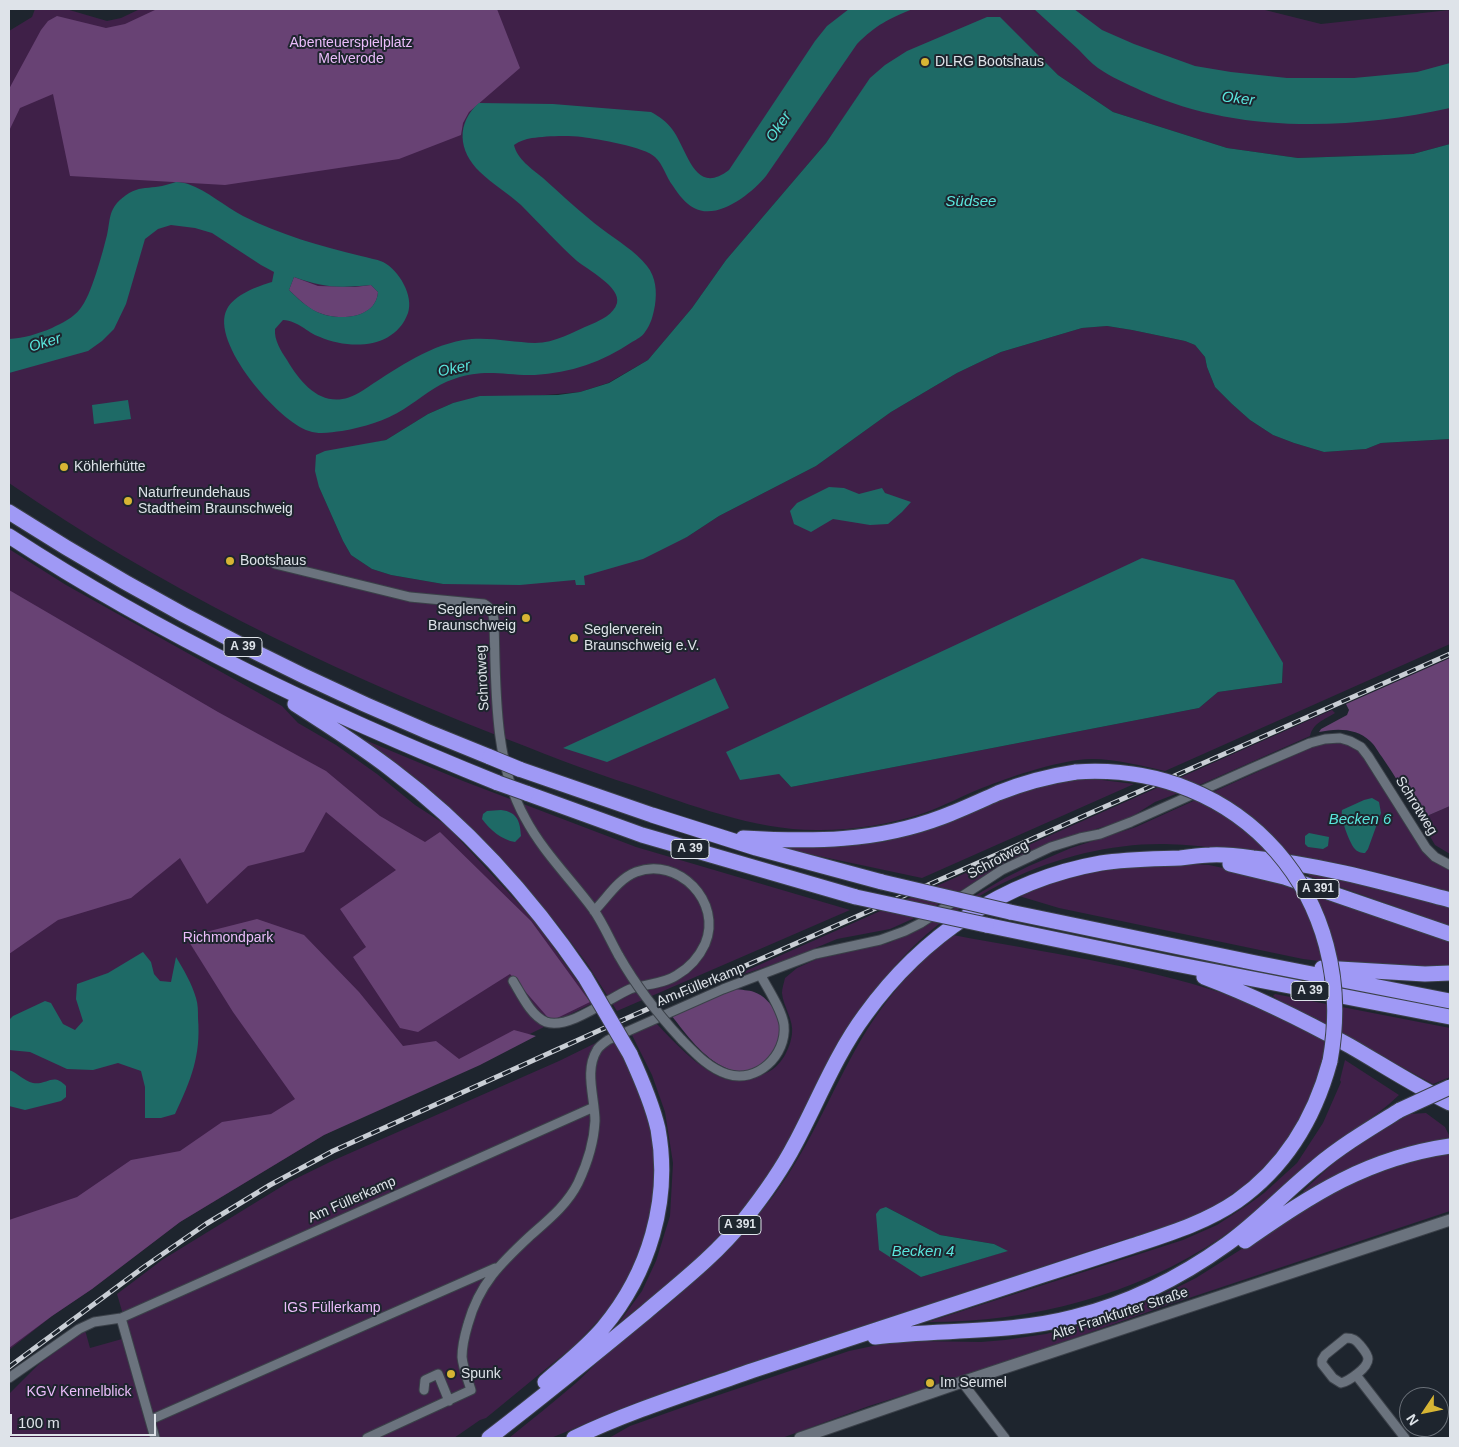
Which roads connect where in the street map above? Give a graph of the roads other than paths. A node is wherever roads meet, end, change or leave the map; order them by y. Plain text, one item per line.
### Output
1 (9, 512) edge
2 (9, 536) edge
3 (275, 564) dead end
4 (245, 672) junction
5 (719, 836) junction
6 (1181, 858) junction
7 (1450, 865) edge
8 (1450, 900) edge
9 (594, 911) junction
10 (1450, 934) edge
11 (1256, 963) junction
12 (1170, 964) junction
13 (1450, 973) edge
14 (761, 976) junction
15 (513, 981) dead end
16 (1450, 1001) edge
17 (1450, 1017) edge
18 (1450, 1087) edge
19 (1450, 1103) edge
20 (594, 1107) junction
21 (1450, 1146) edge
22 (1450, 1220) edge
23 (1208, 1257) junction
24 (497, 1267) junction
25 (121, 1318) junction
26 (827, 1346) junction
27 (1356, 1375) junction
28 (9, 1378) edge
29 (962, 1382) junction
30 (424, 1390) dead end
31 (449, 1402) junction
32 (150, 1420) junction
33 (155, 1438) edge
34 (367, 1438) edge
35 (479, 1438) edge
36 (489, 1438) edge
37 (574, 1438) edge
38 (803, 1438) edge
39 (1005, 1438) edge
40 (1405, 1438) edge

1 - 5 highway, A 39, bridge
2 - 4 highway, A 39
3 - 9 street, Schrotweg
4 - 12 highway, A 39, bridge
4 - 35 highway, bridge
5 - 11 highway, A 39, bridge
5 - 26 highway, bridge
6 - 8 highway
6 - 10 highway, A 391
6 - 36 highway, A 391
7 - 14 street, Schrotweg
9 - 14 street, Schrotweg, bridge
9 - 15 street
11 - 13 highway
11 - 16 highway, A 39
12 - 17 highway, A 39
12 - 19 highway
14 - 20 street, Am Füllerkamp
18 - 23 highway, bridge
20 - 24 street, Am Füllerkamp
20 - 25 street, Am Füllerkamp
21 - 23 highway
22 - 29 street, Alte Frankfurter Straße
23 - 26 highway
24 - 31 street, Am Füllerkamp
24 - 32 street, Am Füllerkamp
25 - 28 street, Am Füllerkamp
25 - 32 street
26 - 37 highway
27 - 27 street
27 - 40 street
29 - 38 street, Alte Frankfurter Straße
29 - 39 street
30 - 31 street
31 - 34 street, Am Füllerkamp
32 - 33 street

